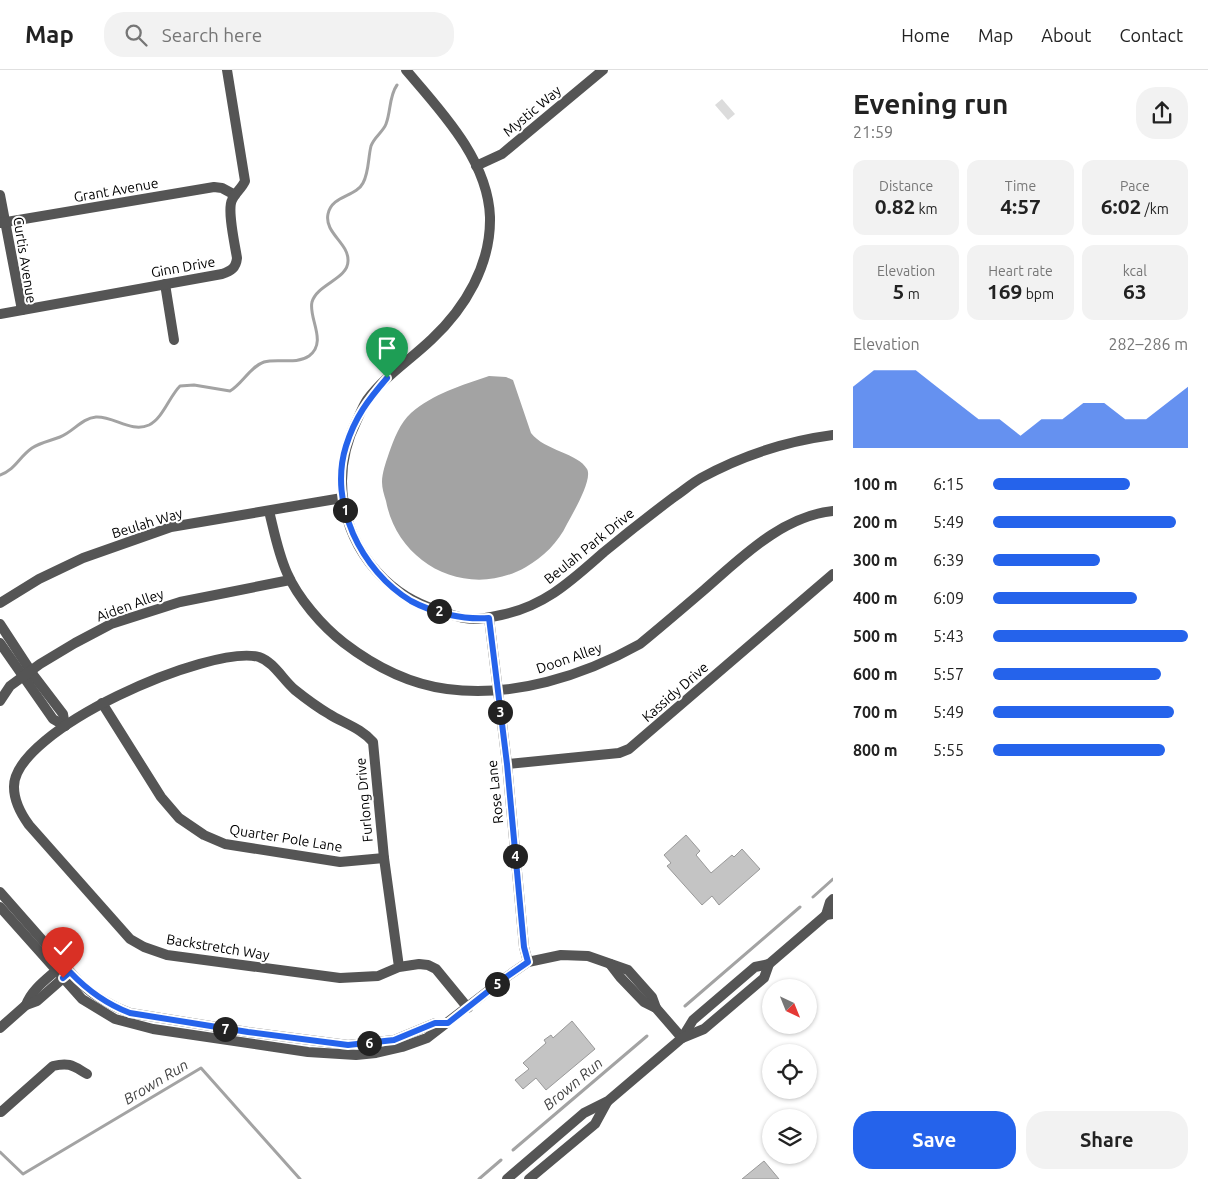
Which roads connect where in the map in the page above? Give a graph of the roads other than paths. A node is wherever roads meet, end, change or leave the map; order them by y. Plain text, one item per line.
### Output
1 (227, 70) edge
2 (406, 70) edge
3 (603, 70) edge
4 (476, 166) junction
5 (0, 195) edge
6 (235, 195) junction
7 (3, 223) edge
8 (165, 284) junction
9 (22, 310) junction
10 (0, 314) edge
11 (174, 340) dead end
12 (833, 435) edge
13 (342, 498) junction
14 (269, 510) junction
15 (833, 511) edge
16 (833, 574) edge
17 (290, 580) junction
18 (0, 603) edge
19 (489, 618) junction
20 (0, 624) edge
21 (0, 643) edge
22 (27, 673) junction
23 (497, 690) junction
24 (0, 701) edge
25 (102, 703) junction
26 (65, 726) junction
27 (507, 764) junction
28 (384, 858) junction
29 (0, 892) edge
30 (833, 899) edge
31 (0, 907) edge
32 (830, 914) edge
33 (528, 962) junction
34 (399, 967) junction
35 (63, 972) junction
36 (468, 1008) junction
37 (0, 1028) edge
38 (682, 1038) junction
39 (87, 1074) dead end
40 (608, 1101) junction
41 (0, 1111) edge
42 (507, 1179) edge
43 (529, 1179) edge

1 - 6 street, Ginn Drive
2 - 4 street, Beulah Park Drive
3 - 4 street, Mystic Way
4 - 13 street, Beulah Park Drive
5 - 7 street, Curtis Avenue
6 - 7 street, Grant Avenue
6 - 8 street, Ginn Drive
7 - 9 street, Curtis Avenue
8 - 9 street, Ginn Drive
8 - 11 street
9 - 10 street, Curtis Avenue
12 - 19 street, Beulah Park Drive
13 - 14 street, Beulah Way
13 - 19 street, Beulah Park Drive
14 - 17 street, Doon Alley
14 - 18 street, Beulah Way
15 - 23 street, Doon Alley
16 - 27 street, Kassidy Drive
17 - 22 street, Aiden Alley
17 - 23 street, Doon Alley
19 - 23 street, Rose Lane
20 - 22 street
21 - 22 street
22 - 24 street, Aiden Alley
22 - 26 street
23 - 27 street, Rose Lane
25 - 26 street, Furlong Drive
25 - 28 street, Quarter Pole Lane
25 - 28 street, Furlong Drive
26 - 34 street, Backstretch Way
27 - 33 street, Rose Lane
28 - 34 street, Furlong Drive
29 - 35 street
30 - 32 street
31 - 35 street
32 - 38 street
33 - 36 street
33 - 38 street
34 - 36 street, Backstretch Way
35 - 36 street
35 - 37 street
38 - 40 street
39 - 41 street
40 - 42 street
40 - 43 street

